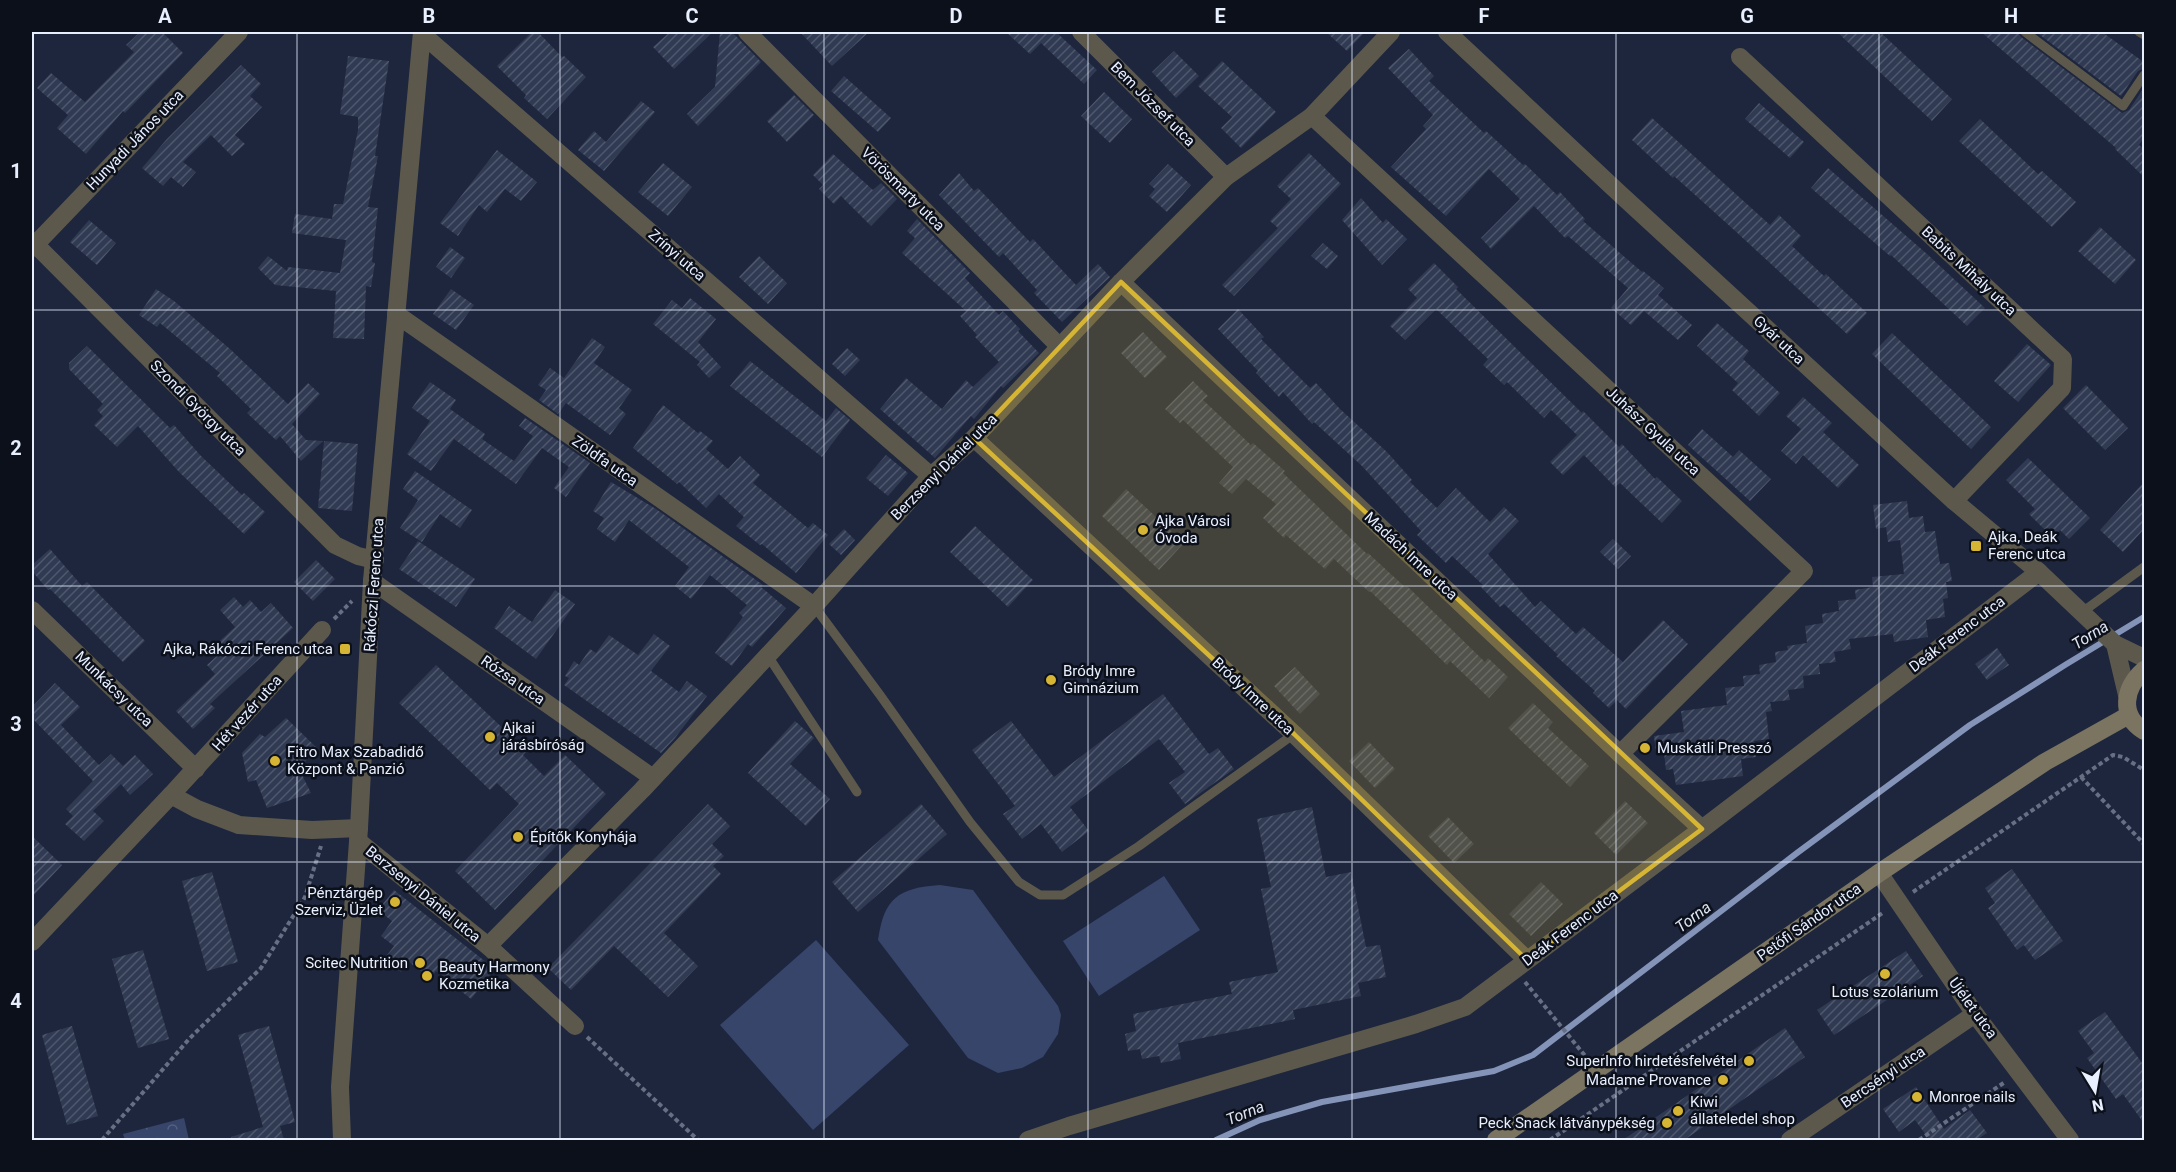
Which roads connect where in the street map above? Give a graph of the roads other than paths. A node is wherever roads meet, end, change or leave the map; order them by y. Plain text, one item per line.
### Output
1 (239, 32) edge
2 (747, 32) edge
3 (1081, 32) edge
4 (1391, 32) edge
5 (1448, 32) edge
6 (2025, 32) edge
7 (2139, 32) edge
8 (422, 33) edge
9 (2145, 35) edge
10 (1740, 57) dead end
11 (2145, 75) edge
12 (1312, 116) junction
13 (1226, 177) junction
14 (33, 244) edge
15 (1121, 282) junction
16 (396, 314) junction
17 (1060, 347) junction
18 (974, 438) junction
19 (931, 476) junction
20 (1954, 501) junction
21 (375, 560) junction
22 (2145, 567) edge
23 (2039, 572) junction
24 (372, 581) junction
25 (814, 606) junction
26 (32, 610) edge
27 (2081, 613) junction
28 (322, 630) road end
29 (2115, 644) junction
30 (768, 656) junction
31 (2145, 658) edge
32 (2145, 670) edge
33 (2127, 695) junction
34 (2130, 715) junction
35 (2145, 731) edge
36 (1294, 734) junction
37 (1620, 754) junction
38 (196, 769) junction
39 (653, 778) junction
40 (857, 792) dead end
41 (171, 795) junction
42 (1702, 828) junction
43 (358, 835) junction
44 (1879, 873) junction
45 (32, 942) edge
46 (488, 946) junction
47 (1521, 965) junction
48 (1975, 1014) junction
49 (575, 1026) road end
50 (342, 1140) edge
51 (1035, 1140) edge
52 (1496, 1140) edge
53 (1790, 1140) edge
54 (2070, 1140) edge

1 - 14 street, Hunyadi János utca
2 - 17 street, Vörösmarty utca
3 - 13 street, Bem József utca
4 - 12 street, Berzsenyi Dániel utca
5 - 20 street, Gyár utca
6 - 11 lane
7 - 9 lane
8 - 16 street, Rákóczi Ferenc utca
8 - 19 street, Zrínyi utca
10 - 20 street, Babits Mihály utca
12 - 13 street, Berzsenyi Dániel utca
12 - 37 street, Juhász Gyula utca
13 - 15 street, Berzsenyi Dániel utca
14 - 21 street, Szondi György utca
15 - 17 street, Berzsenyi Dániel utca
15 - 37 street, Madách Imre utca
16 - 21 street, Rákóczi Ferenc utca
16 - 25 street, Zöldfa utca
17 - 18 street, Berzsenyi Dániel utca
18 - 19 street, Berzsenyi Dániel utca
18 - 36 street, Bródy Imre utca
19 - 25 street, Berzsenyi Dániel utca
20 - 23 street, Gyár utca
21 - 24 street, Rákóczi Ferenc utca
22 - 27 lane
23 - 27 street, Gyár utca
23 - 42 street, Deák Ferenc utca
24 - 39 street, Rózsa utca
24 - 43 street, Rákóczi Ferenc utca
25 - 30 street, Berzsenyi Dániel utca
25 - 36 lane
26 - 38 street, Munkácsy utca
27 - 29 street, Gyár utca
28 - 38 street, Hét vezér utca
29 - 31 street, Gyár utca
29 - 33 street
30 - 39 street, Berzsenyi Dániel utca
30 - 40 lane
32 - 33 main road
33 - 34 main road
34 - 35 main road
34 - 44 main road, Petőfi Sándor utca
36 - 47 street, Bródy Imre utca
37 - 42 street, Madách Imre utca
38 - 41 street, Hét vezér utca
39 - 46 street, Berzsenyi Dániel utca
41 - 43 street
41 - 45 street, Hét vezér utca
42 - 47 street, Deák Ferenc utca
43 - 46 street, Berzsenyi Dániel utca
43 - 50 street, Rákóczi Ferenc utca
44 - 48 street, Újélet utca
44 - 52 main road, Petőfi Sándor utca
46 - 49 street, Berzsenyi Dániel utca
47 - 51 street, Deák Ferenc utca
48 - 53 street, Bercsényi utca
48 - 54 street, Újélet utca

